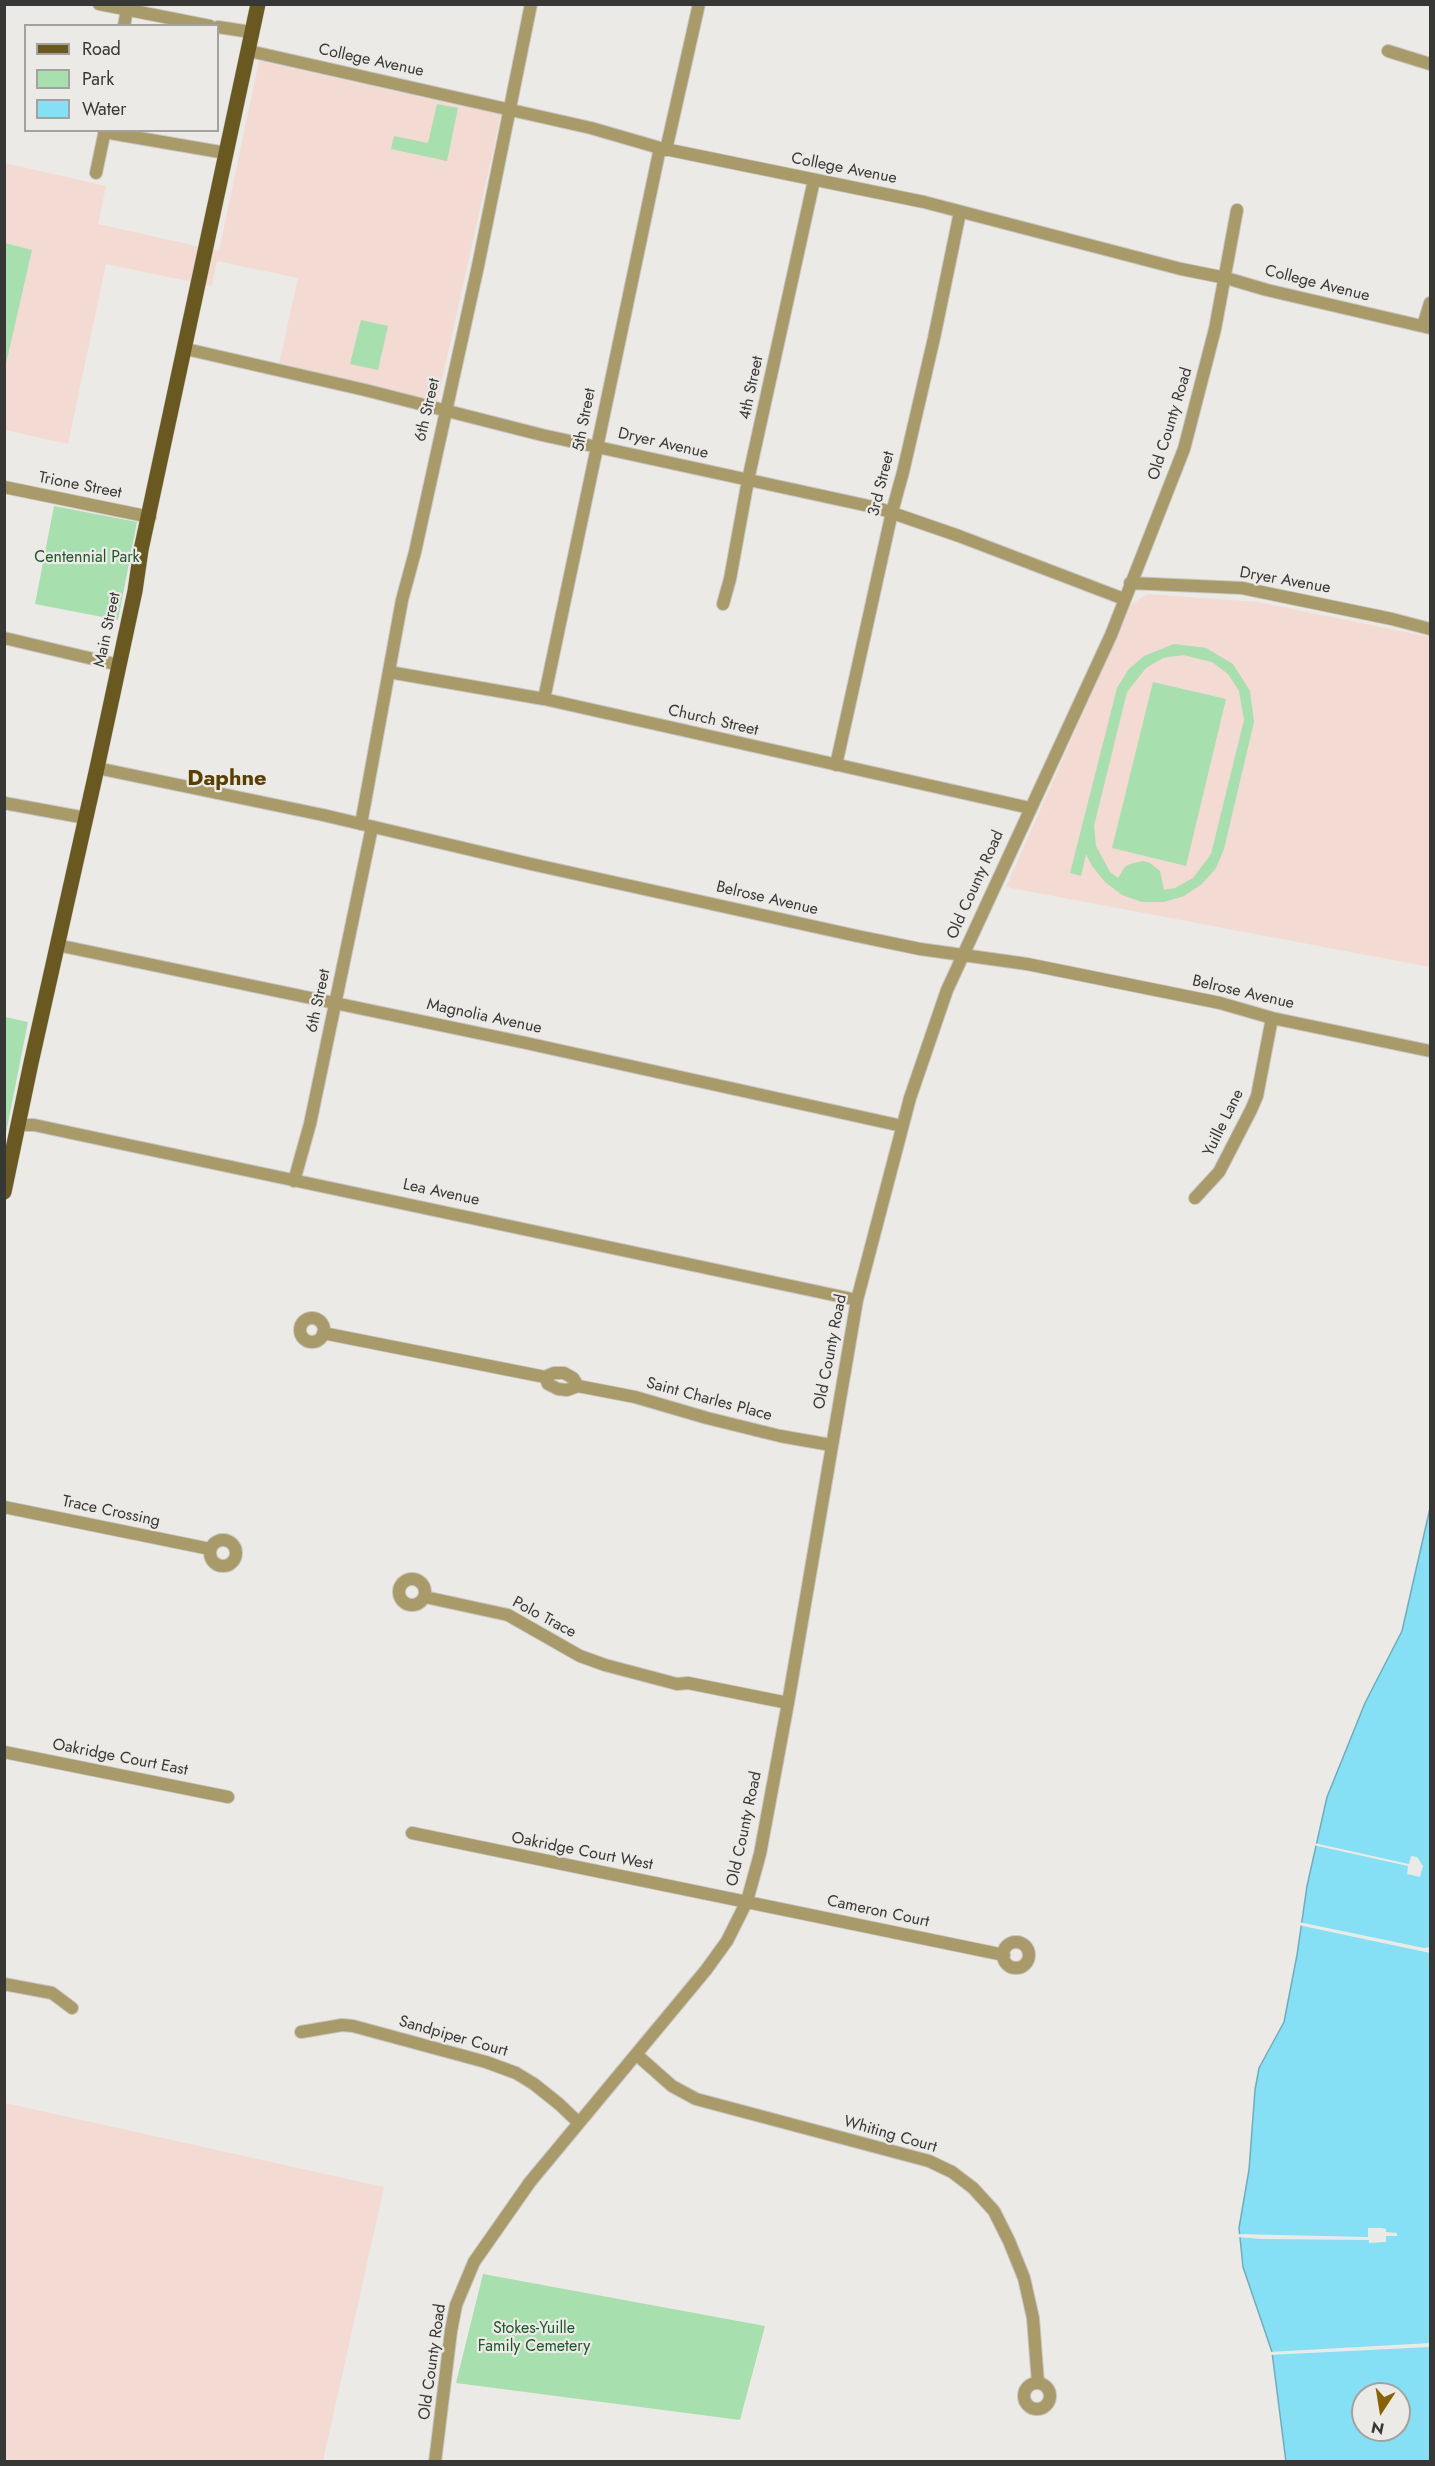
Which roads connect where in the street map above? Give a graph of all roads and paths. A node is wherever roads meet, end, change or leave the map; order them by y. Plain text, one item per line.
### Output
1 (99, 4) edge
2 (258, 4) edge
3 (531, 4) edge
4 (699, 4) edge
5 (127, 9) junction
6 (124, 24) edge
7 (200, 24) edge
8 (219, 27) edge
9 (251, 33) junction
10 (249, 51) junction
11 (1388, 51) dead end
12 (1431, 64) edge
13 (508, 110) junction
14 (104, 132) edge
15 (110, 132) edge
16 (663, 149) junction
17 (226, 153) junction
18 (96, 173) dead end
19 (814, 180) junction
20 (1237, 210) dead end
21 (960, 212) junction
22 (1226, 278) junction
23 (1431, 303) edge
24 (1427, 327) edge
25 (186, 349) junction
26 (444, 411) junction
27 (597, 446) junction
28 (748, 480) junction
29 (4, 487) edge
30 (892, 512) junction
31 (150, 517) junction
32 (1130, 583) junction
33 (1124, 599) junction
34 (723, 604) dead end
35 (1431, 629) edge
36 (4, 638) edge
37 (119, 665) junction
38 (389, 672) junction
39 (544, 699) junction
40 (836, 765) junction
41 (98, 768) junction
42 (4, 803) edge
43 (1030, 808) junction
44 (86, 818) junction
45 (366, 826) junction
46 (57, 945) junction
47 (963, 954) junction
48 (335, 1002) junction
49 (1272, 1018) junction
50 (1431, 1051) edge
51 (18, 1125) junction
52 (902, 1126) junction
53 (294, 1181) junction
54 (4, 1192) edge
55 (1195, 1198) dead end
56 (857, 1299) junction
57 (323, 1333) dead end
58 (831, 1445) junction
59 (4, 1507) edge
60 (210, 1549) dead end
61 (425, 1597) dead end
62 (788, 1703) junction
63 (4, 1752) edge
64 (228, 1797) dead end
65 (412, 1833) dead end
66 (747, 1901) junction
67 (1004, 1955) dead end
68 (4, 1984) edge
69 (72, 2008) dead end
70 (301, 2032) dead end
71 (637, 2055) junction
72 (579, 2123) junction
73 (1038, 2383) dead end
74 (435, 2462) edge

1 - 5 street
2 - 9 main road, Main Street
3 - 13 street, 6th Street
4 - 16 street, 5th Street
5 - 6 street
5 - 7 street
8 - 9 street
9 - 10 main road, Main Street
10 - 13 street, College Avenue
10 - 17 main road, Main Street
11 - 12 street
13 - 16 street, College Avenue
13 - 26 street, 6th Street
14 - 18 street
15 - 17 street
16 - 19 street, College Avenue
16 - 27 street, 5th Street
17 - 25 main road, Main Street
19 - 21 street, College Avenue
19 - 28 street, 4th Street
20 - 22 street, Old County Road
21 - 22 street, College Avenue
21 - 30 street, 3rd Street
22 - 24 street, College Avenue
22 - 32 street, Old County Road
23 - 24 street
25 - 26 street, Dryer Avenue
25 - 31 main road, Main Street
26 - 27 street, Dryer Avenue
26 - 38 street, 6th Street
27 - 28 street, Dryer Avenue
27 - 39 street, 5th Street
28 - 30 street, Dryer Avenue
28 - 34 street, 4th Street
29 - 31 street, Trione Street
30 - 33 street, Dryer Avenue
30 - 40 street, 3rd Street
31 - 37 main road, Main Street
32 - 33 street, Old County Road
32 - 35 street, Dryer Avenue
33 - 43 street, Old County Road
36 - 37 street
37 - 41 main road, Main Street
38 - 39 street, Church Street
38 - 45 street, 6th Street
39 - 40 street, Church Street
40 - 43 street, Church Street
41 - 44 main road, Main Street
41 - 45 street, Belrose Avenue
42 - 44 street
43 - 47 street, Old County Road
44 - 46 main road, Main Street
45 - 47 street, Belrose Avenue
45 - 48 street, 6th Street
46 - 48 street, Magnolia Avenue
46 - 51 main road, Main Street
47 - 49 street, Belrose Avenue
47 - 52 street, Old County Road
48 - 52 street, Magnolia Avenue
48 - 53 street, 6th Street
49 - 50 street, Belrose Avenue
49 - 55 street, Yuille Lane
51 - 53 street, Lea Avenue
51 - 54 main road, Main Street
52 - 56 street, Old County Road
53 - 56 street, Lea Avenue
56 - 58 street, Old County Road
57 - 58 street, Saint Charles Place
58 - 62 street, Old County Road
59 - 60 street, Trace Crossing
61 - 62 street, Polo Trace
62 - 66 street, Old County Road
63 - 64 street, Oakridge Court East
65 - 66 street, Oakridge Court West
66 - 67 street, Cameron Court
66 - 71 street, Old County Road
68 - 69 street
70 - 72 street, Sandpiper Court
71 - 72 street, Old County Road
71 - 73 street, Whiting Court
72 - 74 street, Old County Road

